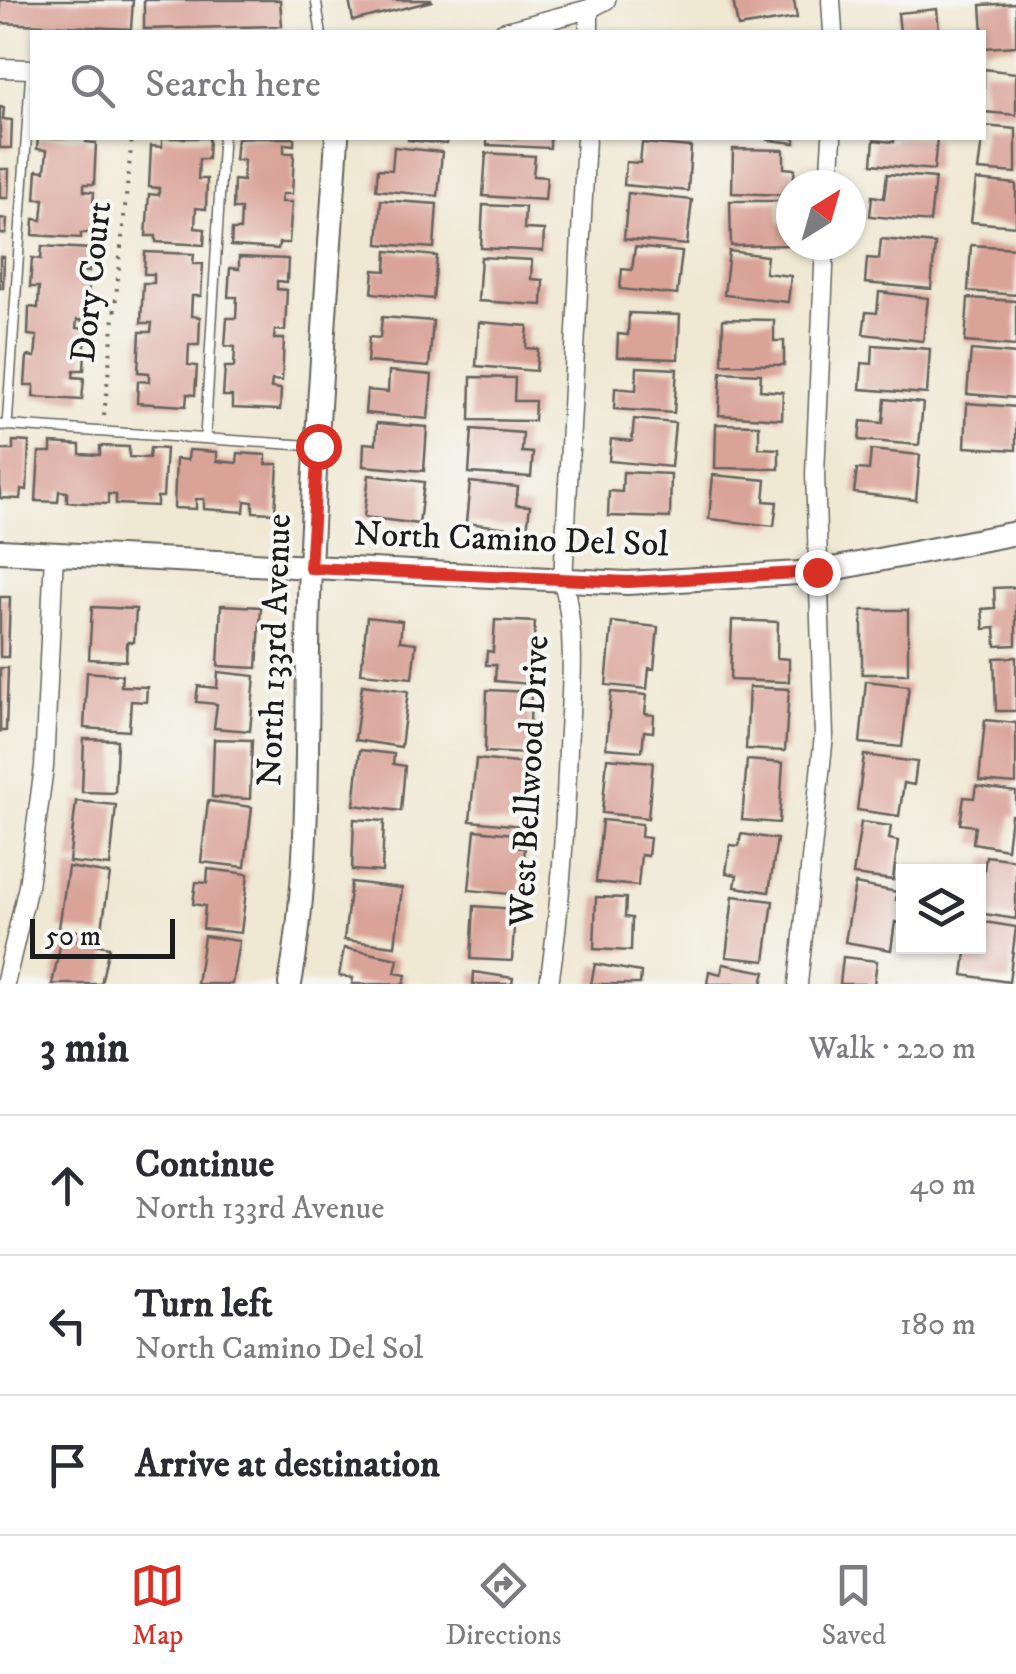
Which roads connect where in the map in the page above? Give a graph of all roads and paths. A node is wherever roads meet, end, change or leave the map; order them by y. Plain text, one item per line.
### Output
1 (316, 0) edge
2 (831, 0) edge
3 (598, 4) edge
4 (321, 30) edge
5 (509, 30) edge
6 (589, 30) edge
7 (833, 30) edge
8 (0, 68) edge
9 (30, 69) edge
10 (30, 94) edge
11 (132, 140) edge
12 (223, 140) edge
13 (337, 140) edge
14 (586, 140) edge
15 (832, 140) edge
16 (830, 170) edge
17 (824, 260) edge
18 (4, 426) edge
19 (102, 432) junction
20 (205, 437) junction
21 (318, 446) junction
22 (1016, 533) edge
23 (0, 551) edge
24 (54, 554) junction
25 (310, 568) junction
26 (817, 572) junction
27 (563, 581) junction
28 (6, 984) edge
29 (290, 984) edge
30 (549, 984) edge
31 (798, 984) edge

1 - 4 lane
2 - 7 street
3 - 5 street
3 - 6 street
8 - 9 street
10 - 18 lane
11 - 19 path, Dory Court
12 - 20 lane
13 - 21 street, North 133rd Avenue
14 - 27 street, West Bellwood Drive
15 - 16 street
17 - 26 street
18 - 19 lane
19 - 20 lane
20 - 21 lane
21 - 25 street, North 133rd Avenue
22 - 26 street, North Camino Del Sol
23 - 24 street, North Camino Del Sol
24 - 25 street, North Camino Del Sol
24 - 28 street
25 - 27 street, North Camino Del Sol
25 - 29 street, North 133rd Avenue
26 - 27 street, North Camino Del Sol
26 - 31 street
27 - 30 street, West Bellwood Drive

